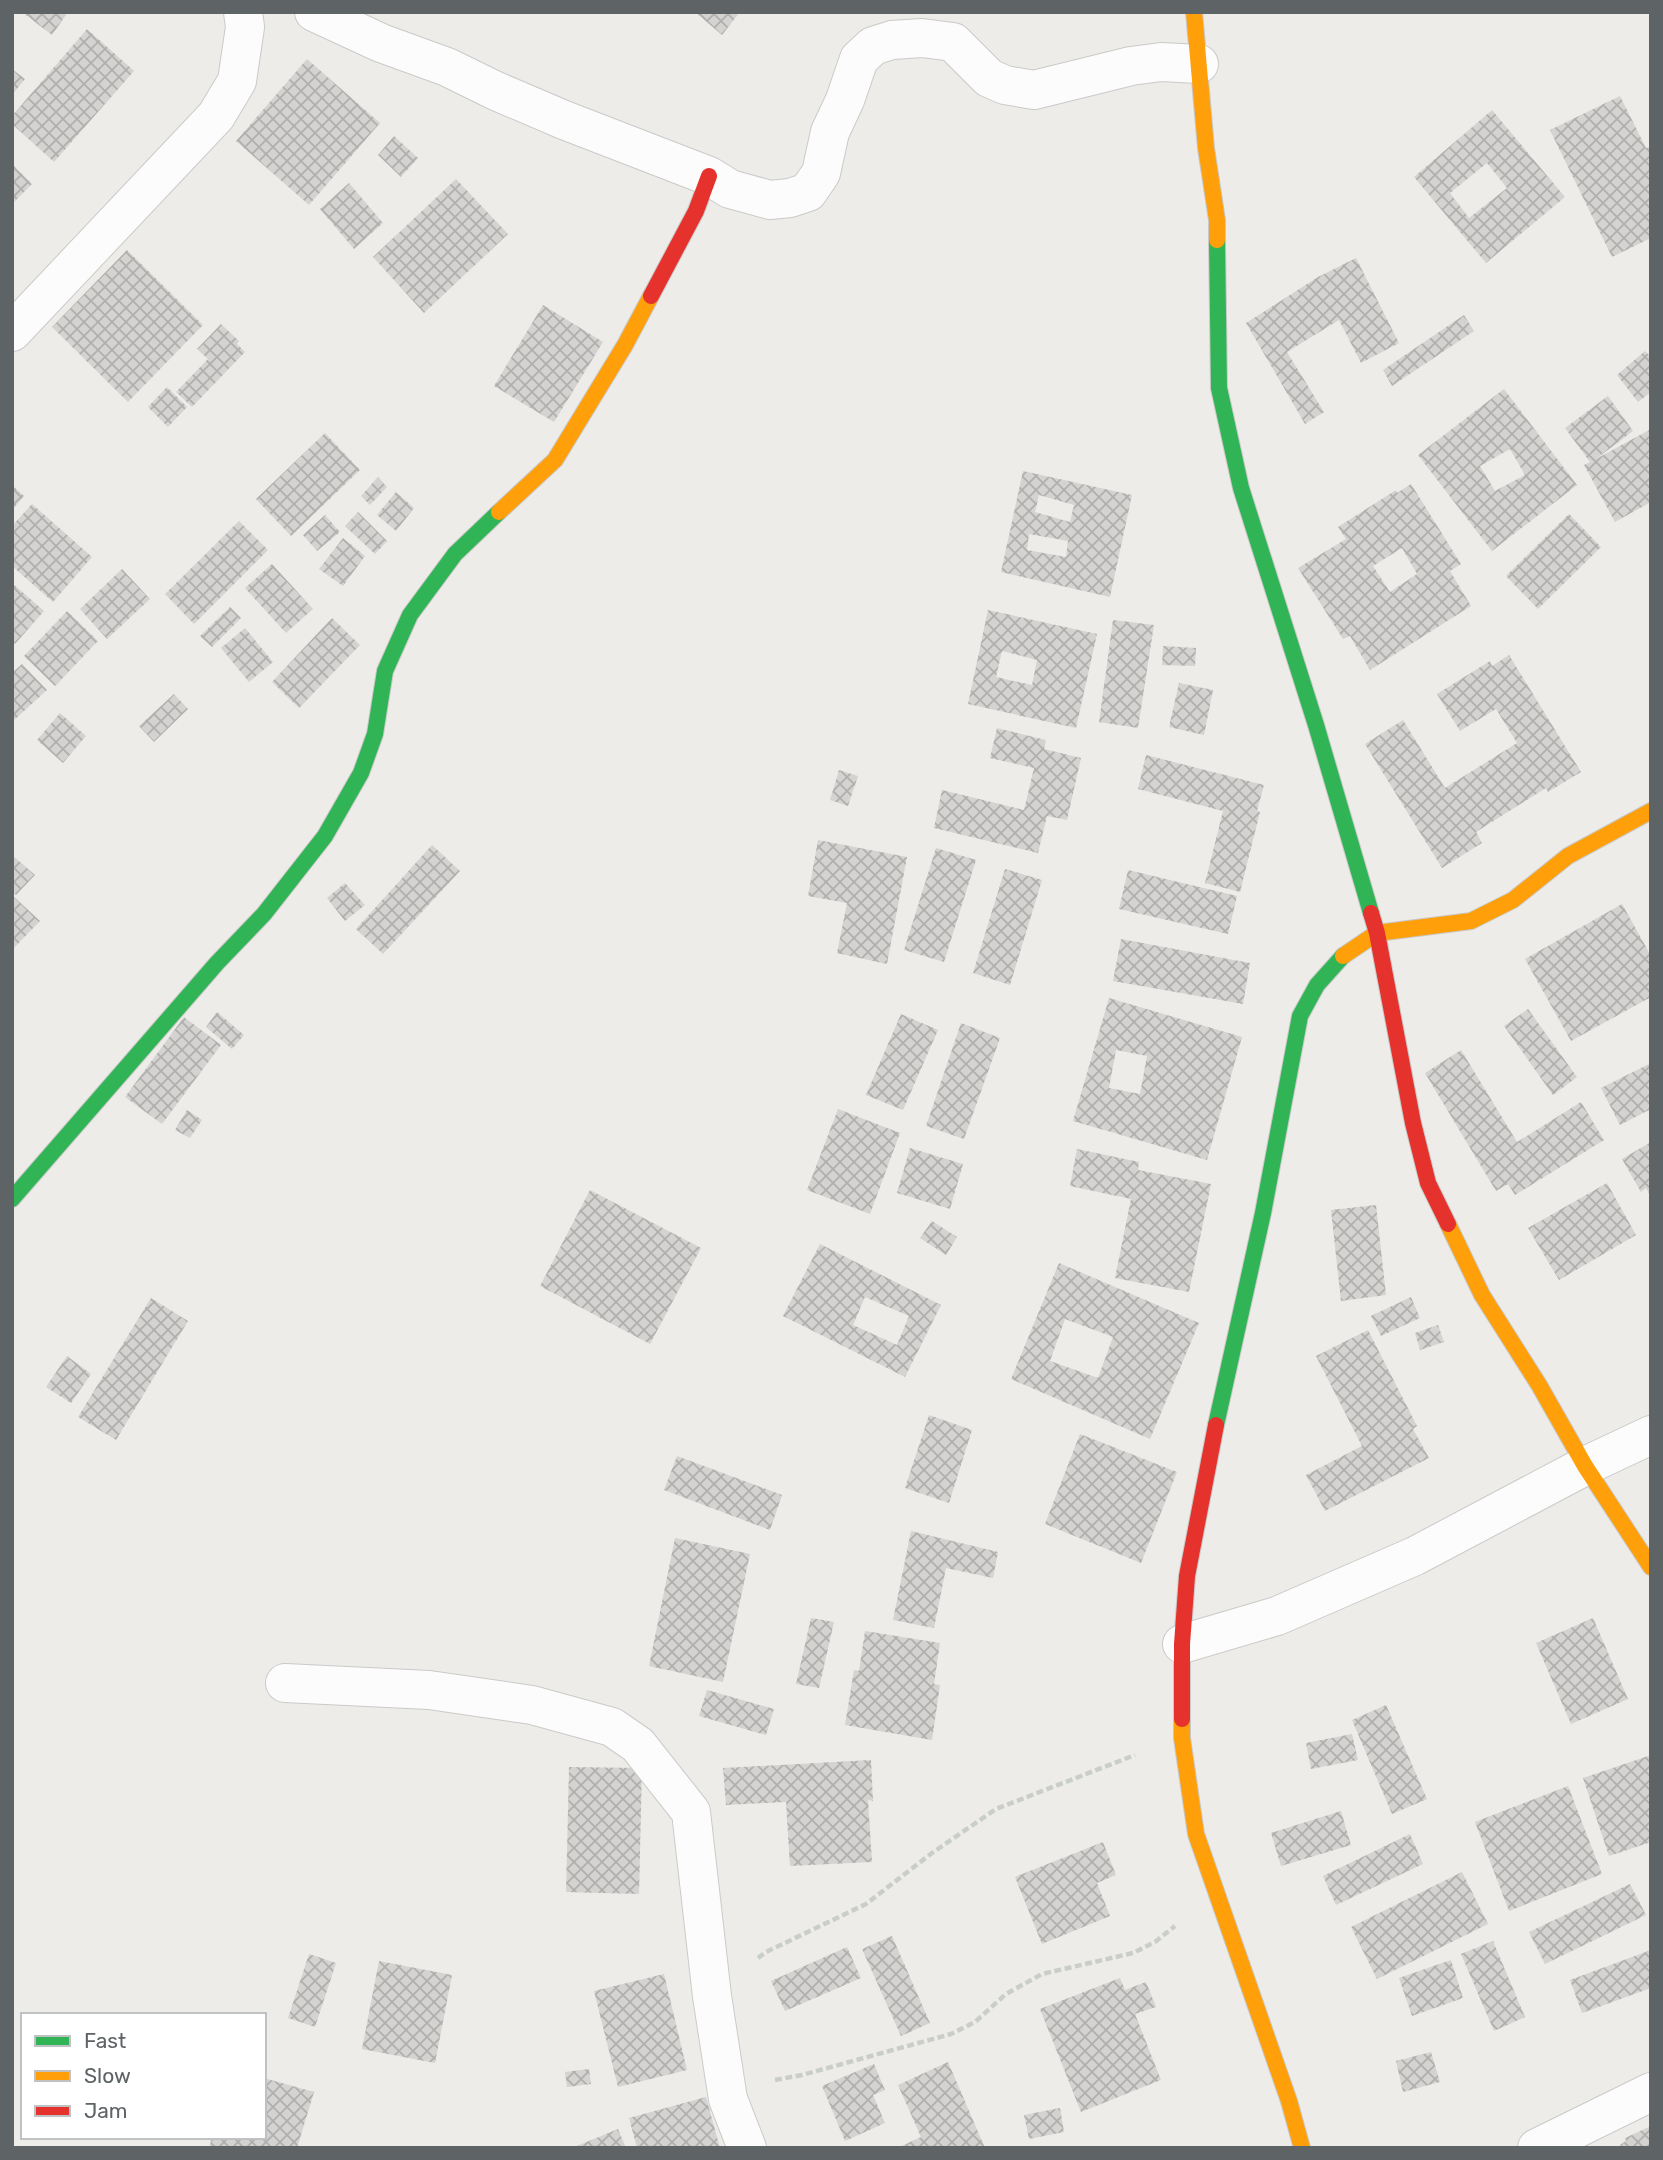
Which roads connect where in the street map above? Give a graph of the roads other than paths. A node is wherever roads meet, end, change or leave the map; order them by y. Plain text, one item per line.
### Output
1 (243, 12) edge
2 (314, 12) edge
3 (1194, 12) edge
4 (1199, 64) junction
5 (709, 176) junction
6 (12, 332) edge
7 (1651, 811) edge
8 (1377, 933) junction
9 (12, 1199) edge
10 (1651, 1435) edge
11 (1585, 1466) junction
12 (1651, 1567) edge
13 (1182, 1644) junction
14 (285, 1683) dead end
15 (1651, 2092) edge
16 (747, 2148) edge
17 (1302, 2148) edge
18 (1537, 2148) edge

1 - 6 street
2 - 5 street
3 - 4 street
4 - 5 street
4 - 8 street
5 - 9 street
7 - 8 street
8 - 11 street
8 - 13 street
10 - 11 street
11 - 12 street
11 - 13 street
13 - 17 street
14 - 16 street
15 - 18 street

